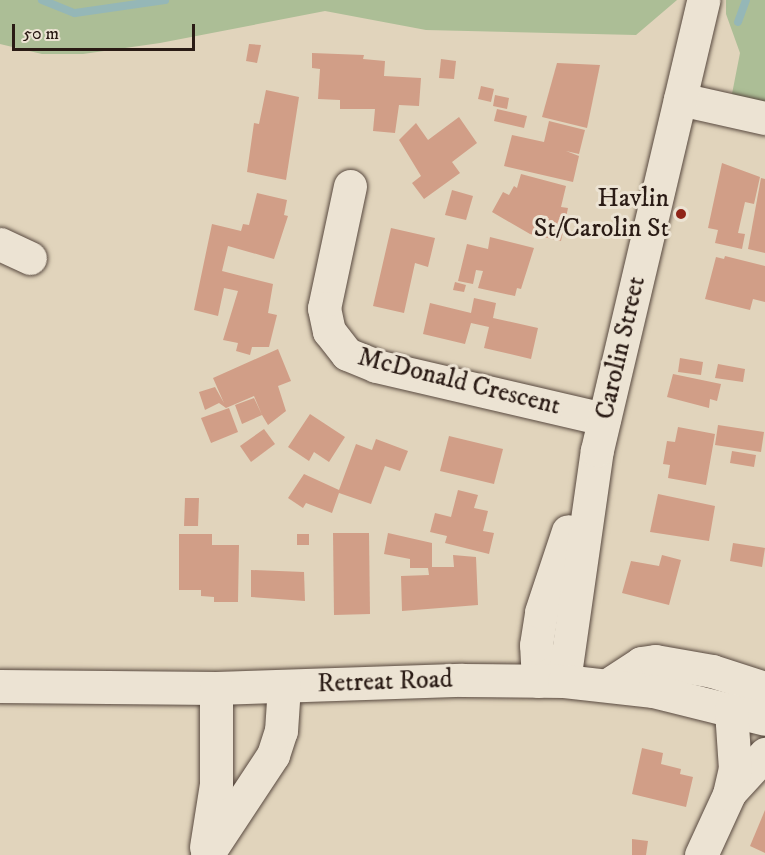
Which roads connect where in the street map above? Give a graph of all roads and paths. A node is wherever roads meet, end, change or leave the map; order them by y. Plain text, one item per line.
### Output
1 (703, 0) edge
2 (680, 99) junction
3 (765, 118) edge
4 (350, 186) dead end
5 (0, 244) edge
6 (30, 258) dead end
7 (600, 434) junction
8 (551, 681) junction
9 (609, 684) junction
10 (284, 686) junction
11 (0, 687) edge
12 (216, 688) junction
13 (765, 688) edge
14 (731, 710) junction
15 (765, 719) edge
16 (765, 754) edge
17 (729, 794) junction
18 (206, 855) edge
19 (701, 855) edge

1 - 2 street, Carolin Street
2 - 3 street
2 - 7 street, Carolin Street
4 - 7 street, McDonald Crescent
5 - 6 street
7 - 8 street, Carolin Street
8 - 9 street, Retreat Road
8 - 10 street, Retreat Road
9 - 13 street
9 - 14 street, Retreat Road
10 - 12 street, Retreat Road
10 - 18 street
11 - 12 street, Retreat Road
12 - 18 street
14 - 15 street, Retreat Road
14 - 17 street
16 - 17 street
17 - 19 street

